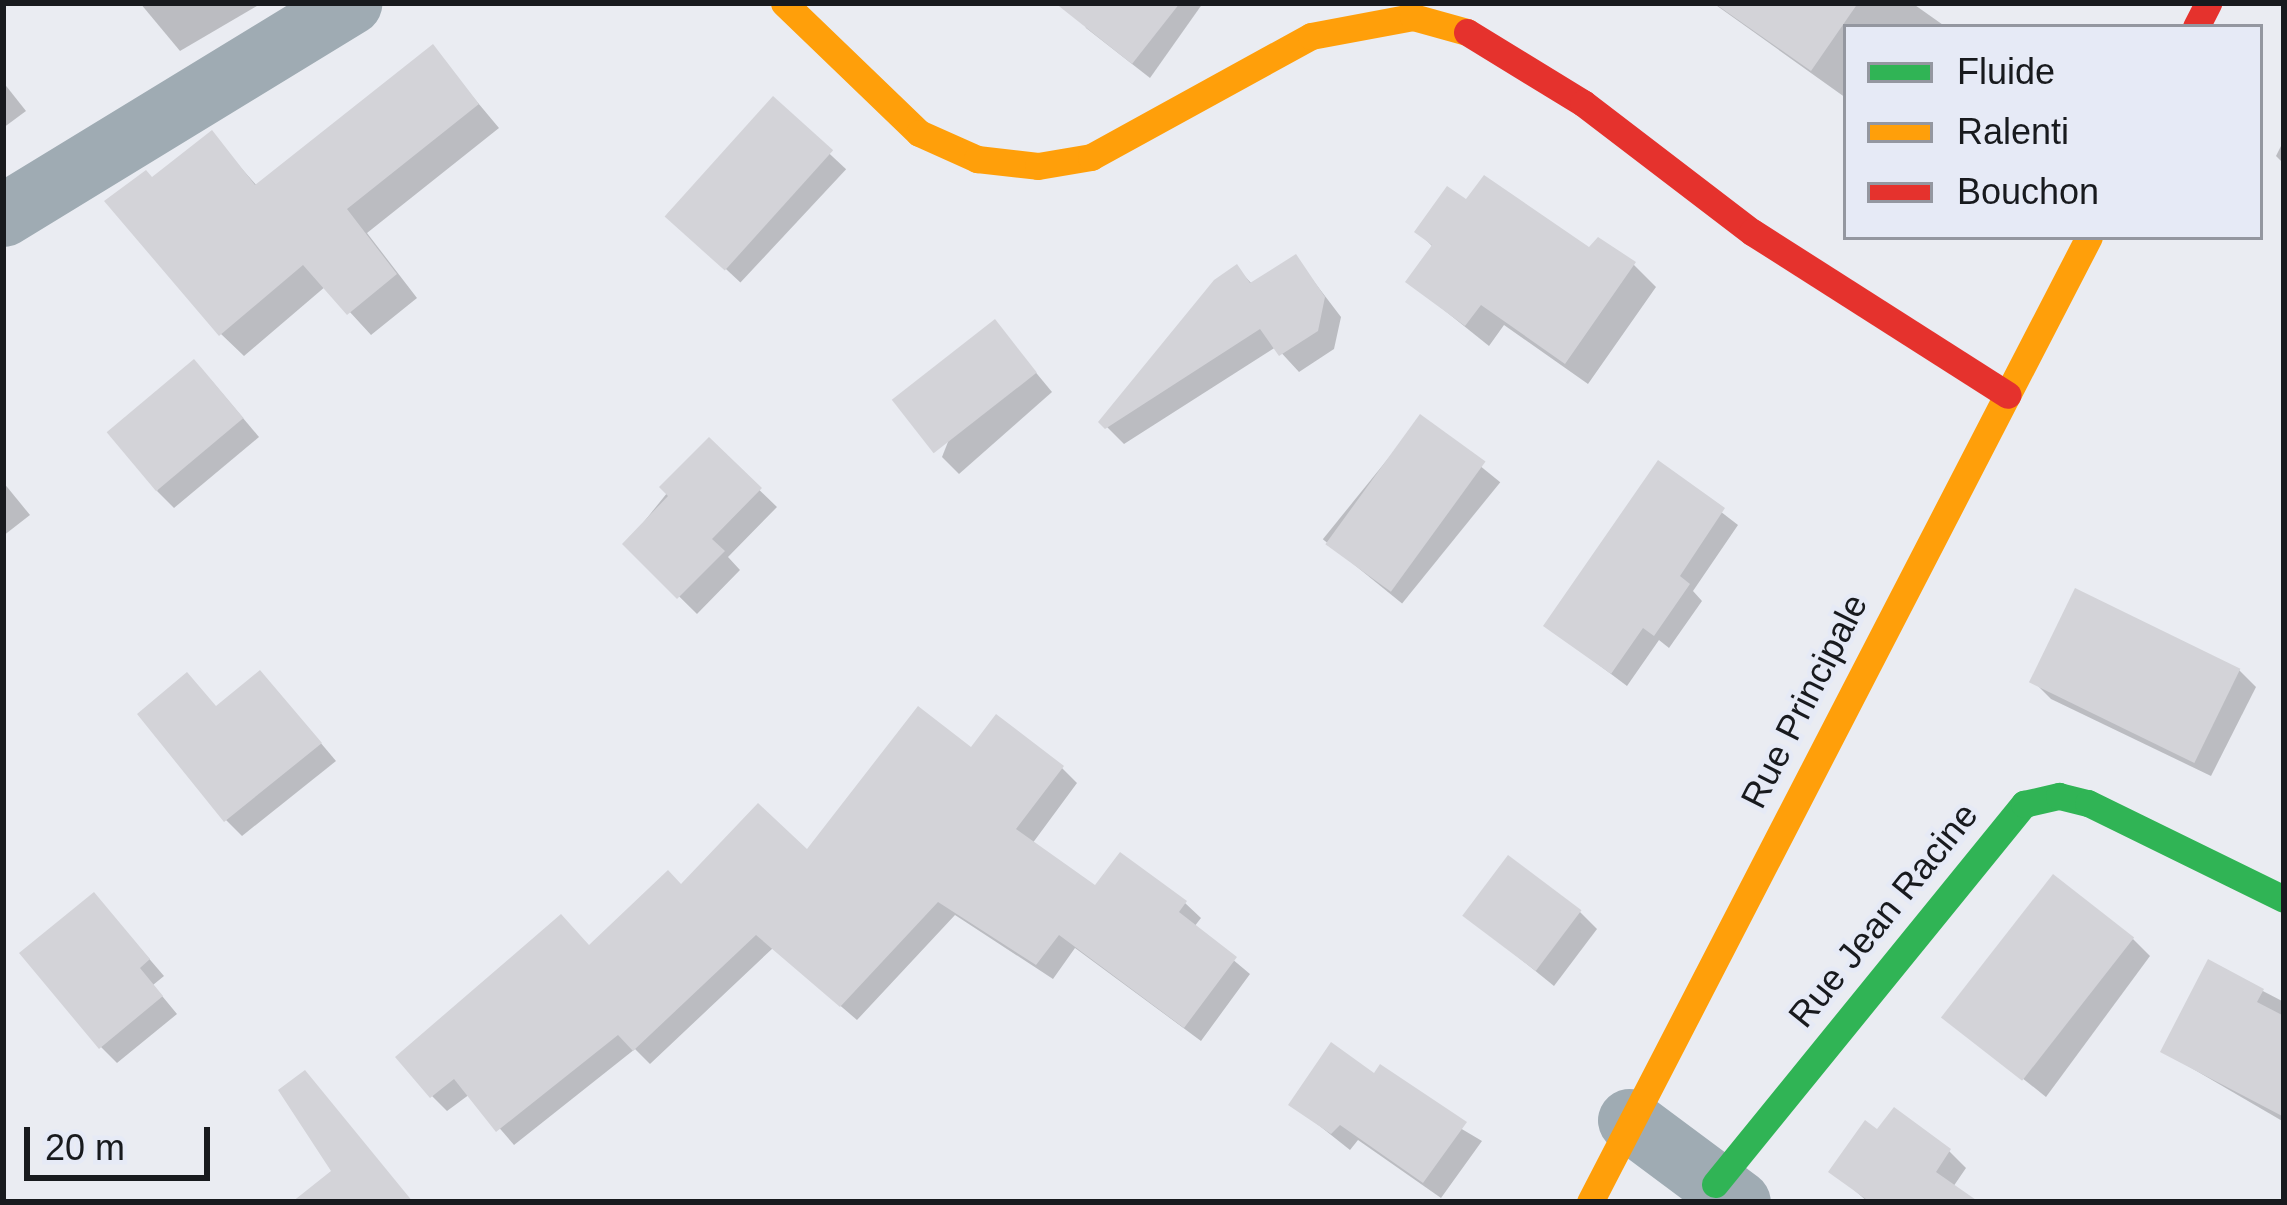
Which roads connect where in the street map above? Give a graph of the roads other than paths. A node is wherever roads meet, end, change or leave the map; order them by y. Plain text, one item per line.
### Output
1 (350, 3) edge
2 (784, 3) edge
3 (3, 215) edge
4 (2087, 240) edge
5 (2008, 395) junction
6 (2284, 899) edge
7 (1629, 1120) junction
8 (1727, 1193) edge
9 (1590, 1202) edge

1 - 3 street
2 - 5 street
4 - 5 street, Rue Principale
5 - 7 street, Rue Principale
6 - 8 street, Rue Jean Racine
7 - 8 street
7 - 9 street, Rue Principale

